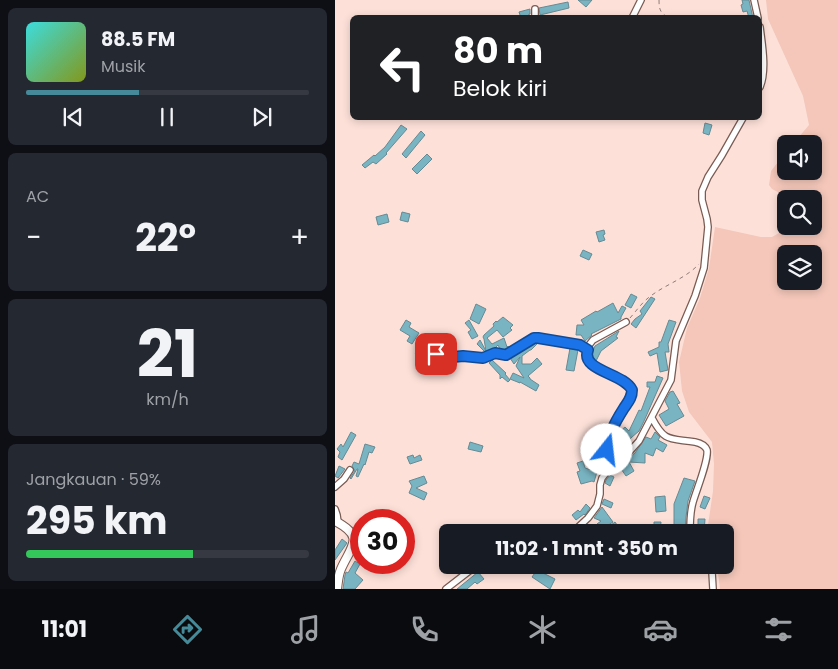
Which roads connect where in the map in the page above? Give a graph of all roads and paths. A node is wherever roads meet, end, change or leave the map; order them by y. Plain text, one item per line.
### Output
1 (641, 0) edge
2 (659, 0) edge
3 (754, 0) edge
4 (535, 9) dead end
5 (535, 15) edge
6 (633, 15) edge
7 (664, 15) edge
8 (757, 15) edge
9 (762, 57) edge
10 (762, 77) edge
11 (742, 120) edge
12 (705, 258) junction
13 (626, 322) joint
14 (434, 350) dead end
15 (588, 350) junction
16 (652, 418) junction
17 (613, 464) junction
18 (350, 470) dead end
19 (335, 487) edge
20 (335, 509) edge
21 (337, 522) edge
22 (582, 524) edge
23 (691, 524) edge
24 (465, 574) edge
25 (711, 574) edge
26 (337, 589) edge
27 (446, 589) edge
28 (713, 589) edge

1 - 6 street
2 - 7 path
3 - 8 street
4 - 5 street
9 - 10 street
11 - 12 street
12 - 13 path
12 - 16 street
13 - 15 street
14 - 15 street
15 - 17 street
16 - 17 street
16 - 23 street
17 - 22 street
18 - 19 street
20 - 21 street
21 - 26 street
24 - 27 street
25 - 28 street

